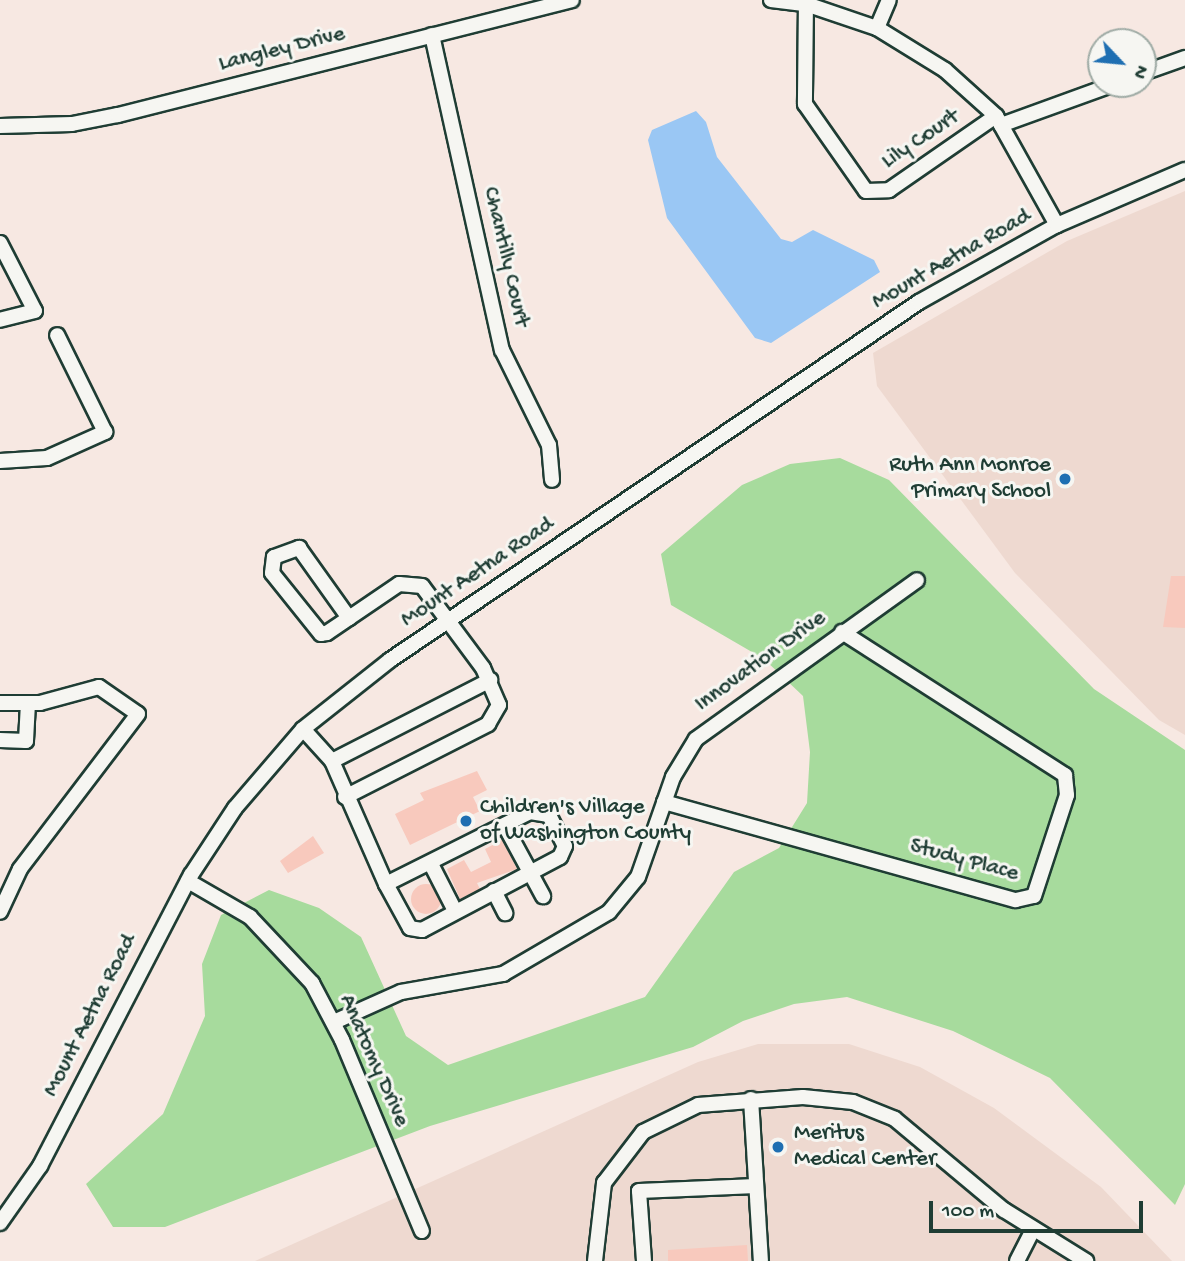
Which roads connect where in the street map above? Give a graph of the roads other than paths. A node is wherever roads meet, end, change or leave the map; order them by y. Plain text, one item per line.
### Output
1 (572, 0) edge
2 (771, 0) edge
3 (889, 0) edge
4 (806, 2) edge
5 (877, 28) junction
6 (432, 35) junction
7 (1185, 58) edge
8 (1157, 68) edge
9 (1087, 93) edge
10 (998, 121) junction
11 (0, 125) edge
12 (1185, 170) edge
13 (1057, 225) junction
14 (0, 243) edge
15 (0, 320) edge
16 (57, 335) dead end
17 (0, 461) edge
18 (552, 480) dead end
19 (917, 580) dead end
20 (349, 618) junction
21 (449, 620) junction
22 (842, 632) junction
23 (490, 680) junction
24 (0, 703) edge
25 (28, 703) junction
26 (303, 729) junction
27 (0, 740) edge
28 (332, 761) junction
29 (345, 797) junction
30 (664, 802) junction
31 (505, 826) junction
32 (431, 864) junction
33 (530, 872) junction
34 (188, 881) junction
35 (386, 884) junction
36 (494, 891) junction
37 (543, 896) dead end
38 (455, 911) junction
39 (0, 912) edge
40 (505, 913) dead end
41 (334, 1022) junction
42 (751, 1099) junction
43 (756, 1186) junction
44 (3, 1216) edge
45 (1033, 1230) junction
46 (422, 1231) dead end
47 (596, 1261) edge
48 (644, 1261) edge
49 (761, 1261) edge
50 (1017, 1261) edge
51 (1086, 1261) edge

1 - 6 street, Langley Drive
2 - 4 street
3 - 5 street
4 - 5 street
4 - 10 street, Lily Court
5 - 10 street
6 - 11 street, Langley Drive
6 - 18 street, Chantilly Court
7 - 8 street
9 - 10 street
10 - 13 street
12 - 13 street, Mount Aetna Road
13 - 21 street, Mount Aetna Road
14 - 15 street
16 - 17 street
19 - 22 street, Innovation Drive
20 - 20 street
20 - 21 street
21 - 23 street
21 - 26 street, Mount Aetna Road
22 - 30 street, Innovation Drive
22 - 30 street, Study Place
23 - 28 street
23 - 29 street
24 - 25 street
25 - 27 street
25 - 39 street
26 - 28 street
26 - 34 street, Mount Aetna Road
28 - 29 street
29 - 35 street
30 - 41 street, Innovation Drive
31 - 32 street
31 - 33 street
31 - 33 street
32 - 35 street
32 - 38 street
33 - 36 street
33 - 37 street
34 - 41 street, Anatomy Drive
34 - 44 street, Mount Aetna Road
35 - 38 street
36 - 38 street
36 - 40 street
41 - 46 street, Anatomy Drive
42 - 43 street
42 - 45 street
42 - 47 street
43 - 48 street
43 - 49 street
45 - 50 street
45 - 51 street

